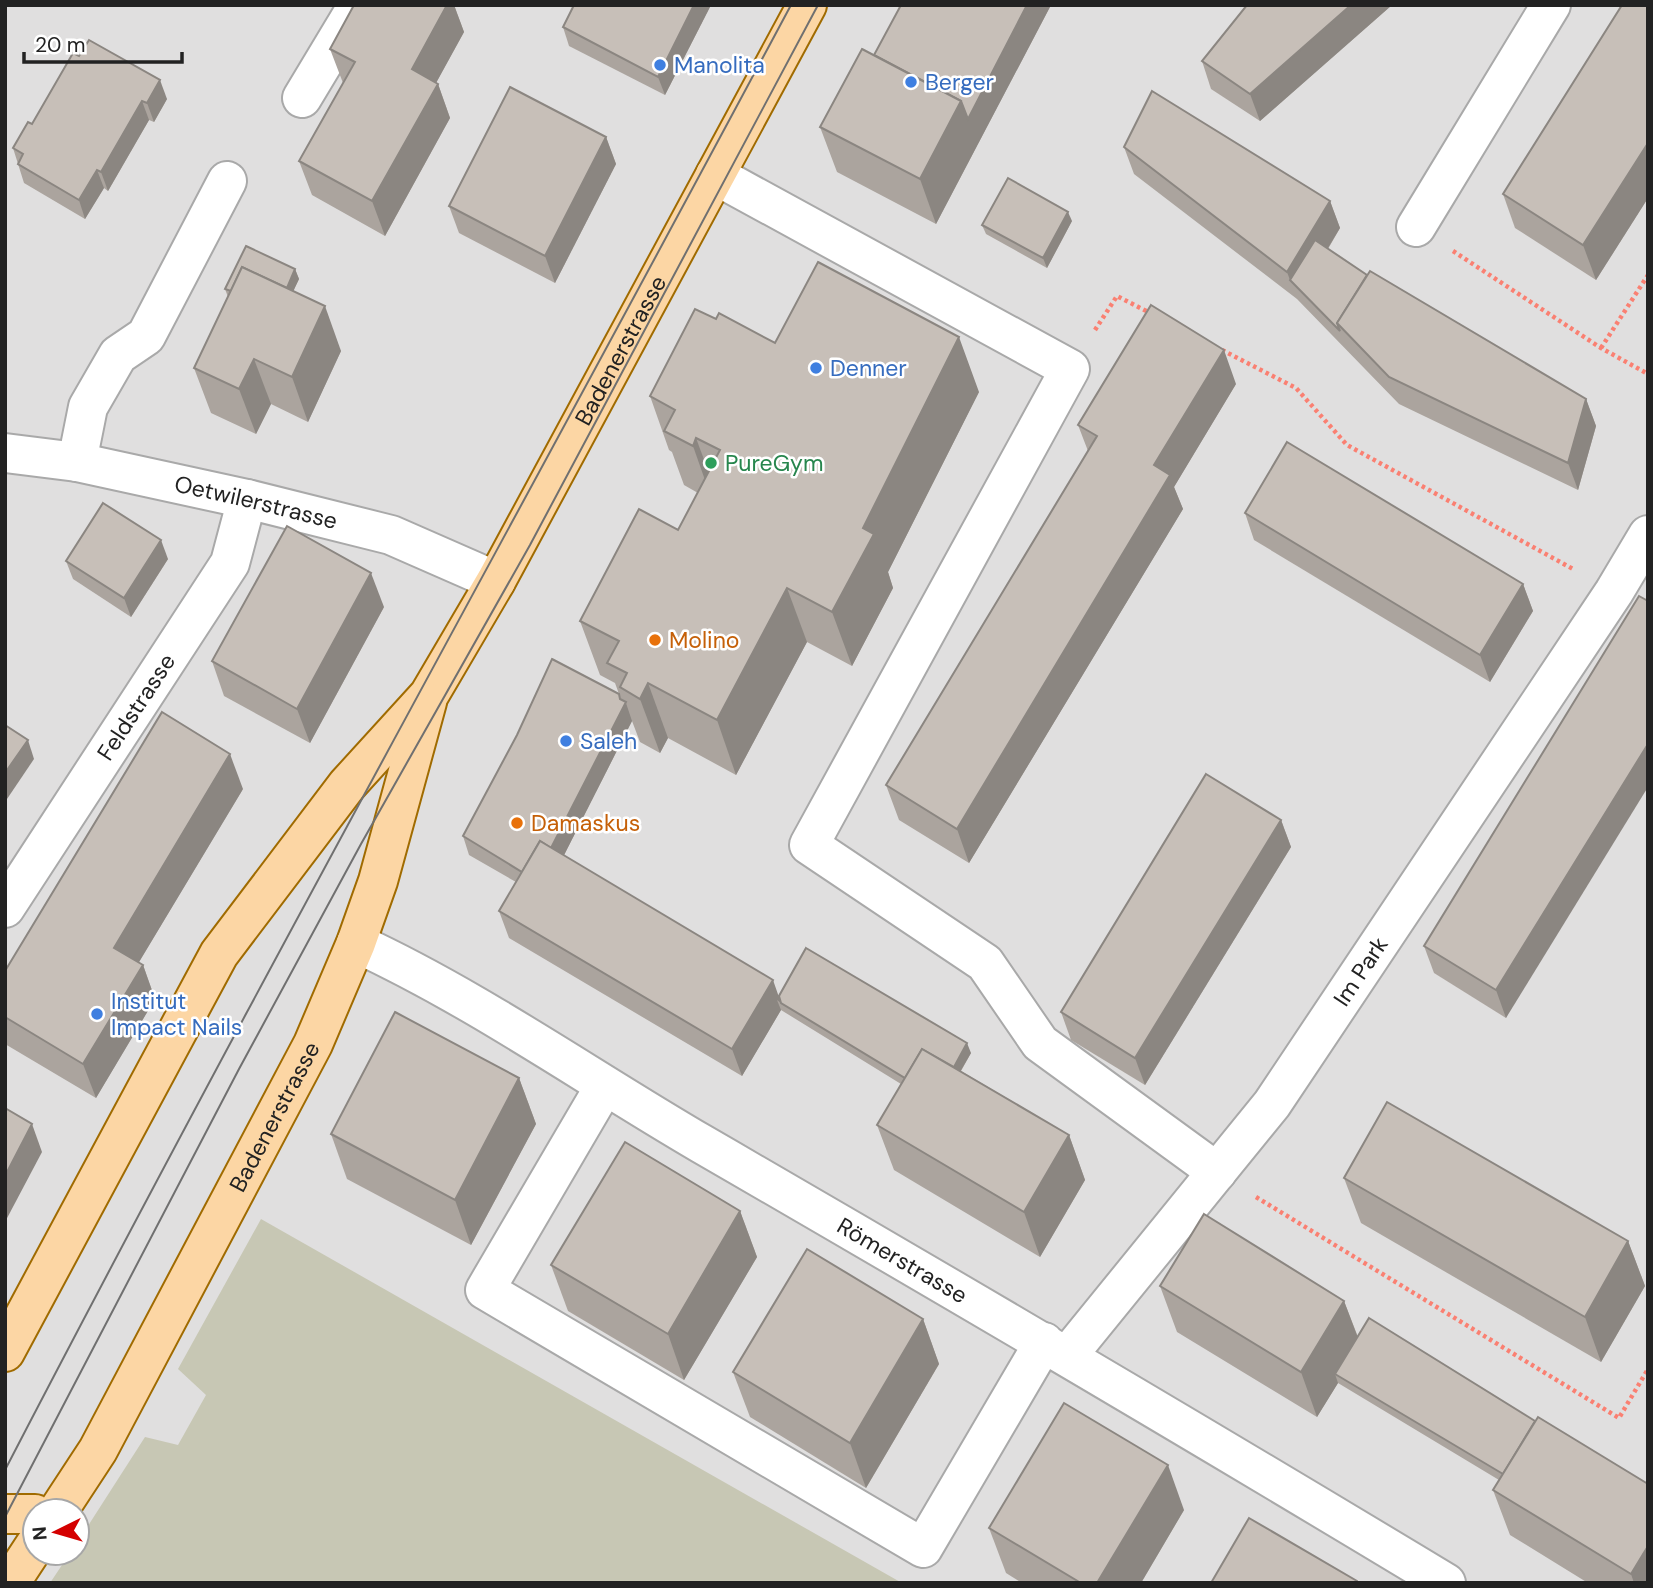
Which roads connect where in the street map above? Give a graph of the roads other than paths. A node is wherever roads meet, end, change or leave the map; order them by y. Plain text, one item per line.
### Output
1 (358, 5) edge
2 (807, 5) edge
3 (1551, 5) edge
4 (302, 98) dead end
5 (715, 175) junction
6 (227, 181) dead end
7 (1416, 227) road end
8 (5, 453) edge
9 (77, 462) junction
10 (247, 499) junction
11 (1648, 535) edge
12 (496, 581) junction
13 (429, 695) junction
14 (5, 908) edge
15 (356, 943) junction
16 (604, 1087) junction
17 (1217, 1172) junction
18 (1056, 1348) junction
19 (5, 1352) edge
20 (66, 1497) edge
21 (21, 1566) edge
22 (10, 1583) edge
23 (1446, 1583) edge

1 - 4 street
2 - 5 main road, Badenerstrasse
3 - 7 street
5 - 12 main road, Badenerstrasse
5 - 17 street
6 - 9 street
8 - 9 street, Oetwilerstrasse
9 - 10 street, Oetwilerstrasse
10 - 12 street, Oetwilerstrasse
10 - 14 street, Feldstrasse
11 - 17 street, Im Park
12 - 13 main road, Badenerstrasse
13 - 15 main road, Badenerstrasse
13 - 19 main road, Badenerstrasse
15 - 16 street, Römerstrasse
15 - 20 main road, Badenerstrasse
16 - 18 street, Römerstrasse
16 - 18 street, Im Park
17 - 18 street, Im Park
18 - 23 street, Römerstrasse
21 - 22 main road

